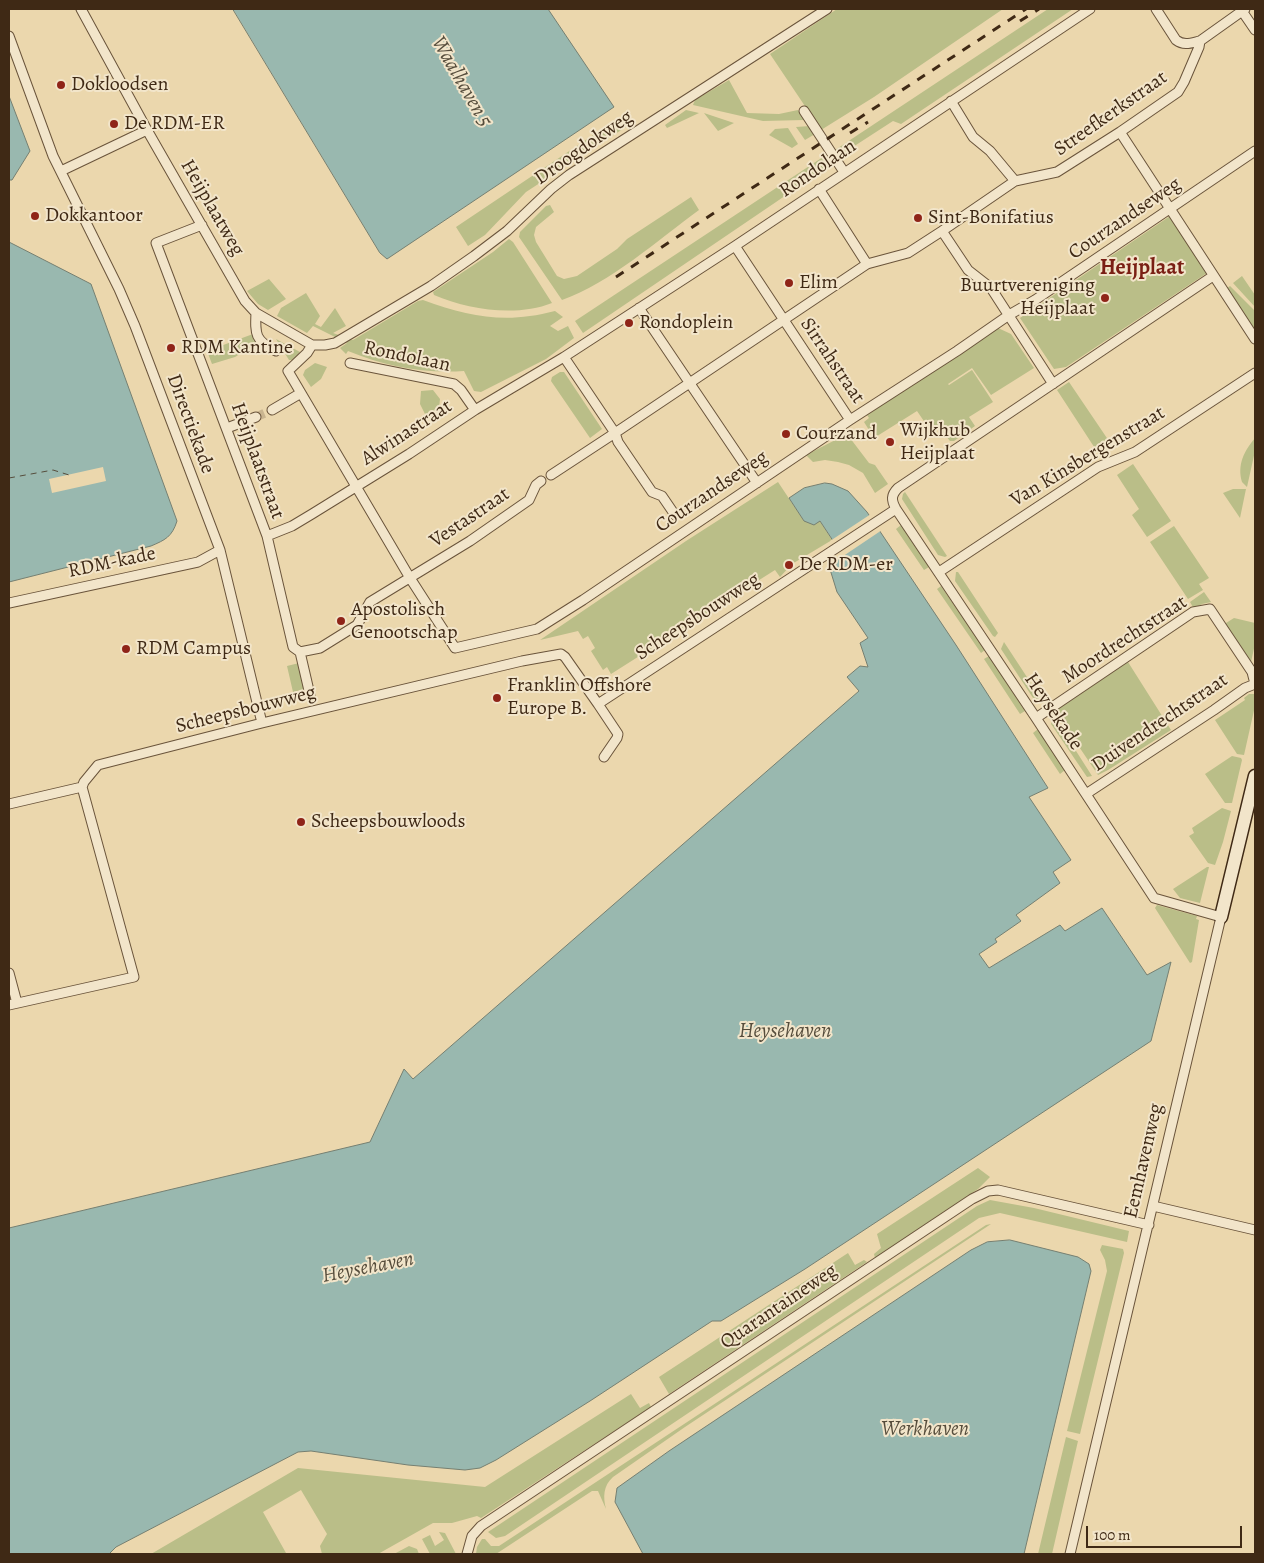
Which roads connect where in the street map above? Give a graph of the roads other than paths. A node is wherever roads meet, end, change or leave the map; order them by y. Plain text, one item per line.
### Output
1 (81, 9) edge
2 (827, 9) edge
3 (1090, 9) edge
4 (1156, 9) edge
5 (1244, 10) edge
6 (1255, 30) edge
7 (9, 36) edge
8 (1200, 40) junction
9 (951, 101) junction
10 (804, 110) dead end
11 (147, 130) junction
12 (1120, 132) junction
13 (1255, 151) edge
14 (61, 171) junction
15 (844, 172) junction
16 (1015, 180) junction
17 (819, 189) junction
18 (1170, 209) junction
19 (202, 225) junction
20 (942, 231) junction
21 (735, 246) junction
22 (867, 264) junction
23 (1213, 276) junction
24 (638, 308) junction
25 (256, 312) junction
26 (1009, 315) junction
27 (784, 321) junction
28 (1255, 339) edge
29 (312, 345) junction
30 (276, 351) dead end
31 (564, 357) junction
32 (350, 363) dead end
33 (1255, 373) edge
34 (689, 383) junction
35 (1053, 384) junction
36 (301, 393) junction
37 (272, 410) tunnel mouth
38 (475, 410) junction
39 (256, 417) tunnel mouth
40 (850, 420) junction
41 (227, 428) junction
42 (614, 433) junction
43 (551, 475) dead end
44 (541, 481) dead end
45 (756, 484) junction
46 (357, 486) junction
47 (896, 509) junction
48 (675, 515) dead end
49 (267, 536) junction
50 (220, 550) junction
51 (939, 572) junction
52 (410, 578) junction
53 (9, 603) edge
54 (300, 652) junction
55 (1254, 669) edge
56 (1255, 684) edge
57 (310, 694) dead end
58 (598, 704) junction
59 (1036, 718) junction
60 (262, 723) junction
61 (604, 757) dead end
62 (1255, 776) edge
63 (82, 787) junction
64 (1086, 794) junction
65 (9, 804) edge
66 (1221, 917) junction
67 (9, 973) edge
68 (13, 1004) edge
69 (1153, 1206) junction
70 (1149, 1225) junction
71 (1255, 1230) edge
72 (466, 1554) edge
73 (1070, 1554) edge

1 - 11 street, Heijplaatweg
2 - 29 street, Droogdokweg
3 - 9 street, Rondolaan
4 - 8 street
5 - 6 street
5 - 8 street
7 - 14 street, Directiekade
8 - 12 street, Streefkerkstraat
9 - 15 street, Rondolaan
9 - 16 street
10 - 15 street
11 - 14 street
11 - 19 street, Heijplaatweg
12 - 16 street, Streefkerkstraat
12 - 18 street
13 - 18 street, Courzandseweg
14 - 50 street, Directiekade
15 - 17 street, Rondolaan
16 - 20 street, Streefkerkstraat
17 - 21 street, Rondolaan
17 - 22 street
18 - 23 street
18 - 26 street, Courzandseweg
19 - 25 street, Heijplaatweg
19 - 41 street, Heijplaatstraat
20 - 22 street, Streefkerkstraat
20 - 26 street
21 - 24 street, Rondolaan
21 - 27 street, Sirrahstraat
22 - 27 street, Streefkerkstraat
23 - 28 street
23 - 35 street
24 - 31 street, Rondolaan
24 - 34 street
25 - 29 street, Heijplaatweg
25 - 30 street
26 - 35 street
26 - 40 street, Courzandseweg
27 - 34 street, Streefkerkstraat
27 - 40 street, Sirrahstraat
29 - 36 street
31 - 38 street, Alwinastraat
31 - 42 street
32 - 38 street, Rondolaan
33 - 51 street, Van Kinsbergenstraat
34 - 42 street
34 - 45 street
35 - 47 street
36 - 37 street
36 - 46 street
38 - 46 street, Alwinastraat
39 - 41 street
40 - 45 street, Courzandseweg
41 - 49 street, Heijplaatstraat
42 - 43 street
42 - 48 street
44 - 52 street, Vestastraat
45 - 52 street, Courzandseweg
46 - 49 street, Alwinastraat
46 - 52 street
47 - 51 street, Heysekade
47 - 58 street, Scheepsbouwweg
49 - 54 street, Heijplaatstraat
50 - 53 street, RDM-kade
50 - 60 street, Directiekade
51 - 59 street, Heysekade
52 - 54 street, Vestastraat
54 - 57 street, Heijplaatstraat
55 - 56 street, Moordrechtstraat
55 - 59 street, Moordrechtstraat
56 - 64 street, Duivendrechtstraat
58 - 60 street, Scheepsbouwweg
58 - 61 street, Scheepsbouwweg
59 - 64 street, Heysekade
60 - 63 street, Scheepsbouwweg
62 - 66 street, Eemhavenweg
63 - 65 street
63 - 68 street
64 - 66 street, Heysekade
66 - 69 street, Eemhavenweg
67 - 68 street
69 - 70 street, Eemhavenweg
69 - 71 street
70 - 72 street, Quarantaineweg
70 - 73 street, Eemhavenweg

